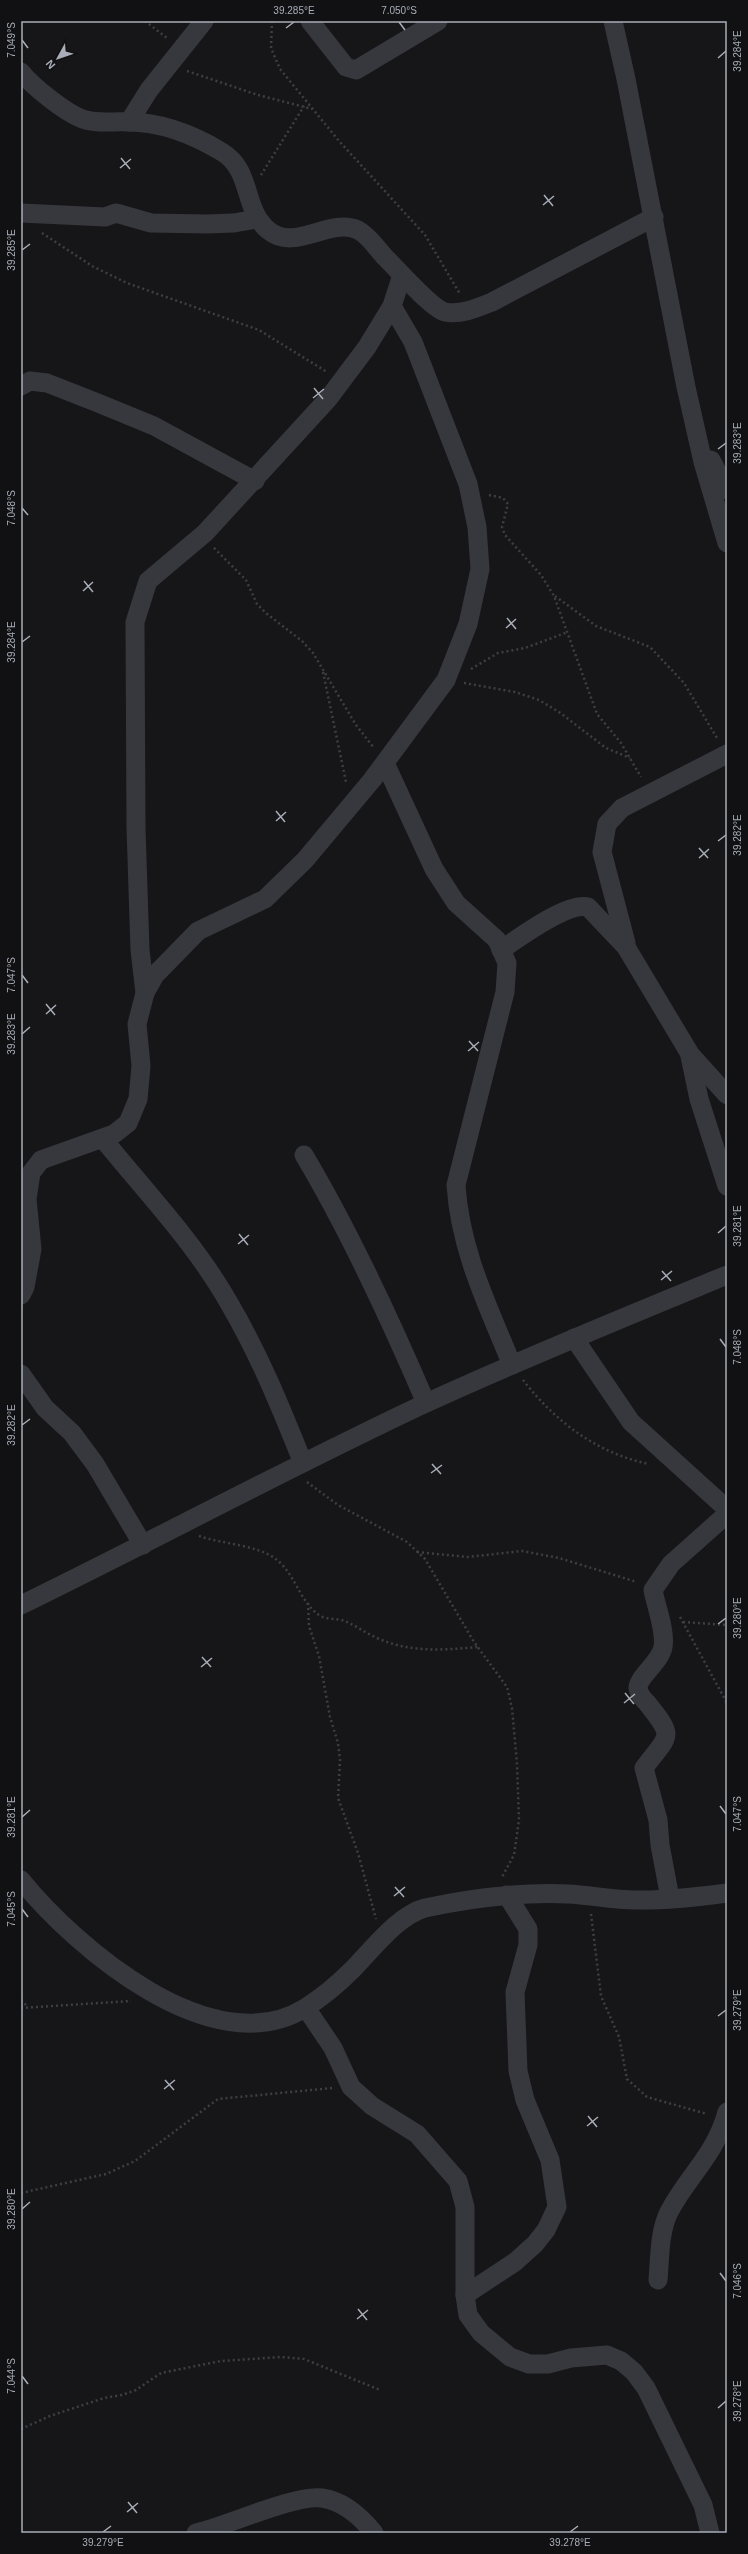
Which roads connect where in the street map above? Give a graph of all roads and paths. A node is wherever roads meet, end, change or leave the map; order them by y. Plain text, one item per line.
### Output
1 (145, 21) edge
2 (204, 21) edge
3 (272, 21) edge
4 (310, 21) edge
5 (438, 21) edge
6 (613, 21) edge
7 (182, 49) junction
8 (170, 64) junction
9 (21, 72) edge
10 (304, 106) junction
11 (313, 109) junction
12 (129, 122) junction
13 (248, 191) junction
14 (21, 213) edge
15 (654, 217) junction
16 (256, 219) junction
17 (39, 230) dead end
18 (402, 275) junction
19 (392, 306) junction
20 (470, 310) junction
21 (342, 380) junction
22 (21, 386) edge
23 (696, 432) junction
24 (465, 475) junction
25 (255, 481) junction
26 (727, 490) edge
27 (200, 538) junction
28 (727, 543) edge
29 (554, 596) junction
30 (568, 632) junction
31 (322, 669) junction
32 (450, 680) junction
33 (727, 754) edge
34 (630, 758) junction
35 (385, 762) junction
36 (651, 792) junction
37 (346, 810) junction
38 (626, 947) junction
39 (501, 950) junction
40 (145, 993) junction
41 (690, 1054) junction
42 (727, 1095) edge
43 (103, 1139) junction
44 (304, 1155) dead end
45 (727, 1186) edge
46 (727, 1275) edge
47 (21, 1295) edge
48 (574, 1338) junction
49 (512, 1365) junction
50 (21, 1374) edge
51 (426, 1403) junction
52 (652, 1465) dead end
53 (296, 1467) junction
54 (727, 1509) edge
55 (727, 1514) edge
56 (176, 1528) junction
57 (143, 1545) junction
58 (417, 1552) junction
59 (653, 1590) junction
60 (308, 1603) junction
61 (21, 1605) edge
62 (677, 1612) dead end
63 (683, 1622) junction
64 (727, 1625) edge
65 (478, 1647) junction
66 (727, 1702) edge
67 (21, 1880) edge
68 (727, 1893) edge
69 (500, 1896) junction
70 (589, 1896) junction
71 (670, 1898) junction
72 (381, 1940) junction
73 (21, 2000) edge
74 (139, 2001) dead end
75 (21, 2008) edge
76 (28, 2008) junction
77 (306, 2008) junction
78 (351, 2087) junction
79 (726, 2116) edge
80 (21, 2193) edge
81 (658, 2280) dead end
82 (465, 2295) junction
83 (380, 2390) dead end
84 (21, 2429) edge
85 (196, 2533) edge
86 (374, 2533) edge
87 (710, 2533) edge

1 - 7 path
2 - 7 street
3 - 11 path
4 - 5 street
6 - 15 street
7 - 8 street
8 - 10 path
8 - 12 street
9 - 12 street
10 - 11 path
10 - 13 path
11 - 20 path
12 - 13 street
13 - 16 street
14 - 16 street
15 - 20 street
15 - 23 street
16 - 18 street
17 - 21 path
18 - 19 street
18 - 20 street
19 - 21 street
19 - 24 street
21 - 25 street
22 - 25 street
23 - 26 street
23 - 28 street
24 - 29 path
24 - 32 street
25 - 27 street
27 - 31 path
27 - 40 street
29 - 30 path
29 - 33 path
30 - 32 path
30 - 34 path
31 - 35 path
31 - 37 path
32 - 34 path
32 - 35 street
33 - 36 street
34 - 36 path
35 - 37 street
35 - 39 street
36 - 38 street
37 - 40 street
38 - 39 street
38 - 41 street
39 - 49 street
40 - 43 street
41 - 42 street
41 - 45 street
43 - 47 street
43 - 53 street
44 - 51 street
46 - 48 street
48 - 49 street
48 - 54 street
49 - 51 street
49 - 52 path
50 - 57 street
51 - 53 street
53 - 56 street
53 - 58 path
55 - 59 street
56 - 57 street
56 - 60 path
57 - 61 street
58 - 59 path
58 - 65 path
59 - 71 street
60 - 65 path
60 - 72 path
62 - 63 path
63 - 64 path
63 - 66 path
65 - 69 path
67 - 77 street
68 - 71 street
69 - 70 street
69 - 72 street
69 - 82 street
70 - 71 street
70 - 79 path
72 - 77 street
73 - 76 path
74 - 76 path
75 - 76 path
77 - 78 street
78 - 80 path
78 - 82 street
79 - 81 street
82 - 87 street
83 - 84 path
85 - 86 street

